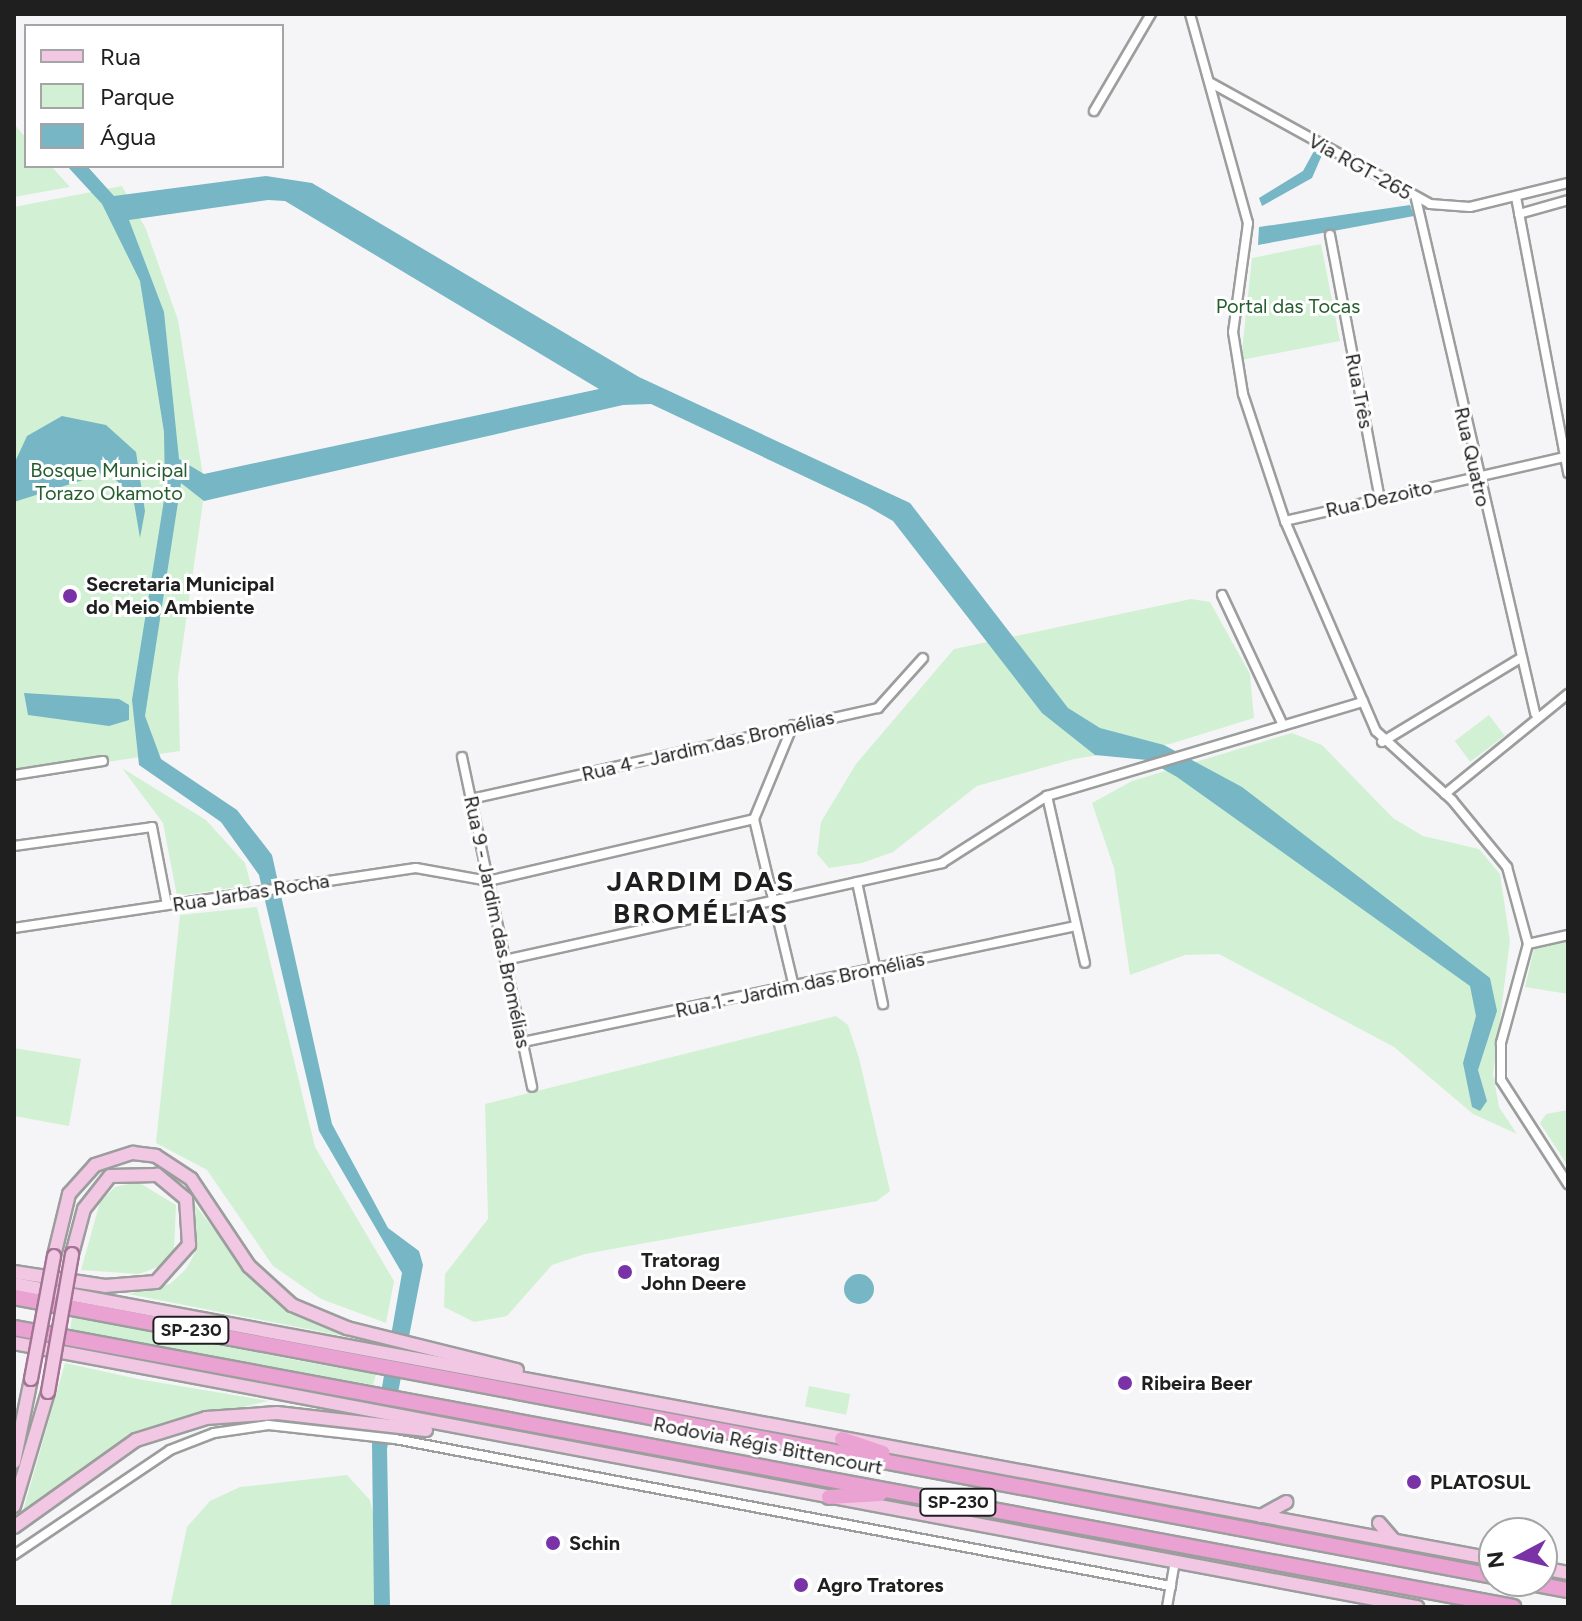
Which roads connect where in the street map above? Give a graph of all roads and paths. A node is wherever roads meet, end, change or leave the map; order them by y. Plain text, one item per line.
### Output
1 (1151, 14) edge
2 (1190, 14) edge
3 (1211, 83) junction
4 (1094, 111) dead end
5 (1568, 183) edge
6 (1516, 197) junction
7 (1416, 199) junction
8 (1568, 200) edge
9 (1519, 214) junction
10 (1330, 235) dead end
11 (1567, 457) edge
12 (1568, 473) edge
13 (1477, 476) junction
14 (1380, 499) junction
15 (1285, 521) junction
16 (1222, 595) dead end
17 (923, 658) dead end
18 (1519, 659) junction
19 (1568, 694) edge
20 (1363, 702) junction
21 (1535, 713) junction
22 (793, 725) junction
23 (1283, 725) junction
24 (1382, 742) junction
25 (462, 757) dead end
26 (103, 761) dead end
27 (14, 775) edge
28 (1445, 794) junction
29 (1047, 796) junction
30 (471, 799) junction
31 (754, 819) junction
32 (14, 846) edge
33 (488, 881) junction
34 (857, 882) junction
35 (774, 900) junction
36 (167, 905) junction
37 (1076, 926) junction
38 (14, 928) edge
39 (1568, 935) edge
40 (1528, 944) junction
41 (505, 960) junction
42 (1085, 963) dead end
43 (875, 970) junction
44 (794, 987) junction
45 (883, 1004) dead end
46 (523, 1042) junction
47 (532, 1087) dead end
48 (1568, 1184) edge
49 (14, 1272) edge
50 (14, 1284) edge
51 (14, 1297) edge
52 (14, 1328) edge
53 (14, 1343) edge
54 (368, 1357) junction
55 (407, 1364) junction
56 (605, 1393) junction
57 (359, 1422) junction
58 (396, 1427) junction
59 (842, 1439) junction
60 (14, 1462) edge
61 (928, 1469) junction
62 (904, 1493) junction
63 (829, 1497) junction
64 (1286, 1502) dead end
65 (14, 1506) edge
66 (1260, 1516) junction
67 (1379, 1523) dead end
68 (14, 1527) edge
69 (1394, 1540) junction
70 (14, 1555) edge
71 (1478, 1556) edge
72 (1175, 1561) junction
73 (1478, 1573) edge
74 (1171, 1586) junction
75 (1413, 1588) junction
76 (1167, 1607) edge
77 (1417, 1607) edge
78 (1478, 1607) edge
79 (1513, 1607) edge

1 - 4 street
2 - 3 street
3 - 7 street, Via RGT-265
3 - 15 street
5 - 6 street, Via RGT-265
6 - 7 street, Via RGT-265
6 - 9 street
7 - 13 street, Rua Quatro
8 - 9 street
9 - 11 street
10 - 14 street, Rua Três
11 - 12 street
11 - 13 street, Rua Dezoito
13 - 14 street, Rua Dezoito
13 - 18 street, Rua Quatro
14 - 15 street, Rua Dezoito
15 - 20 street
16 - 23 street
17 - 22 street, Rua 4 - Jardim das Bromélias
18 - 21 street, Rua Quatro
18 - 24 street
19 - 21 street
20 - 23 street
20 - 24 street
21 - 28 street
22 - 30 street, Rua 4 - Jardim das Bromélias
22 - 31 street
23 - 29 street
24 - 28 street
25 - 30 street, Rua 9 - Jardim das Bromélias
26 - 27 street
28 - 40 street
29 - 34 street
29 - 37 street
30 - 33 street, Rua 9 - Jardim das Bromélias
31 - 33 street
31 - 35 street
32 - 36 street
33 - 36 street, Rua Jarbas Rocha
33 - 41 street, Rua 9 - Jardim das Bromélias
34 - 35 street
34 - 43 street
35 - 41 street
35 - 44 street
36 - 38 street, Rua Jarbas Rocha
37 - 42 street
37 - 43 street, Rua 1 - Jardim das Bromélias
39 - 40 street
40 - 48 street
41 - 46 street, Rua 9 - Jardim das Bromélias
43 - 44 street, Rua 1 - Jardim das Bromélias
43 - 45 street
44 - 46 street, Rua 1 - Jardim das Bromélias
46 - 47 street, Rua 9 - Jardim das Bromélias
49 - 65 main road, bridge
50 - 54 main road
51 - 54 highway, Rodovia Régis Bittencourt / SP-230
52 - 62 highway, Rodovia Régis Bittencourt / SP-230
53 - 57 main road
54 - 55 highway, Rodovia Régis Bittencourt / SP-230
55 - 56 main road
55 - 61 highway, Rodovia Régis Bittencourt / SP-230
56 - 59 main road
56 - 60 main road, bridge
57 - 58 main road
57 - 68 main road
57 - 70 street
58 - 63 main road
58 - 74 street
59 - 61 highway
59 - 66 main road
61 - 73 highway, Rodovia Régis Bittencourt / SP-230
62 - 63 highway
62 - 75 highway, Rodovia Régis Bittencourt / SP-230
63 - 72 main road
64 - 66 main road
66 - 69 main road
67 - 69 main road
69 - 71 main road
72 - 74 street
72 - 77 main road
74 - 76 street
75 - 78 highway
75 - 79 highway, Rodovia Régis Bittencourt / SP-230

